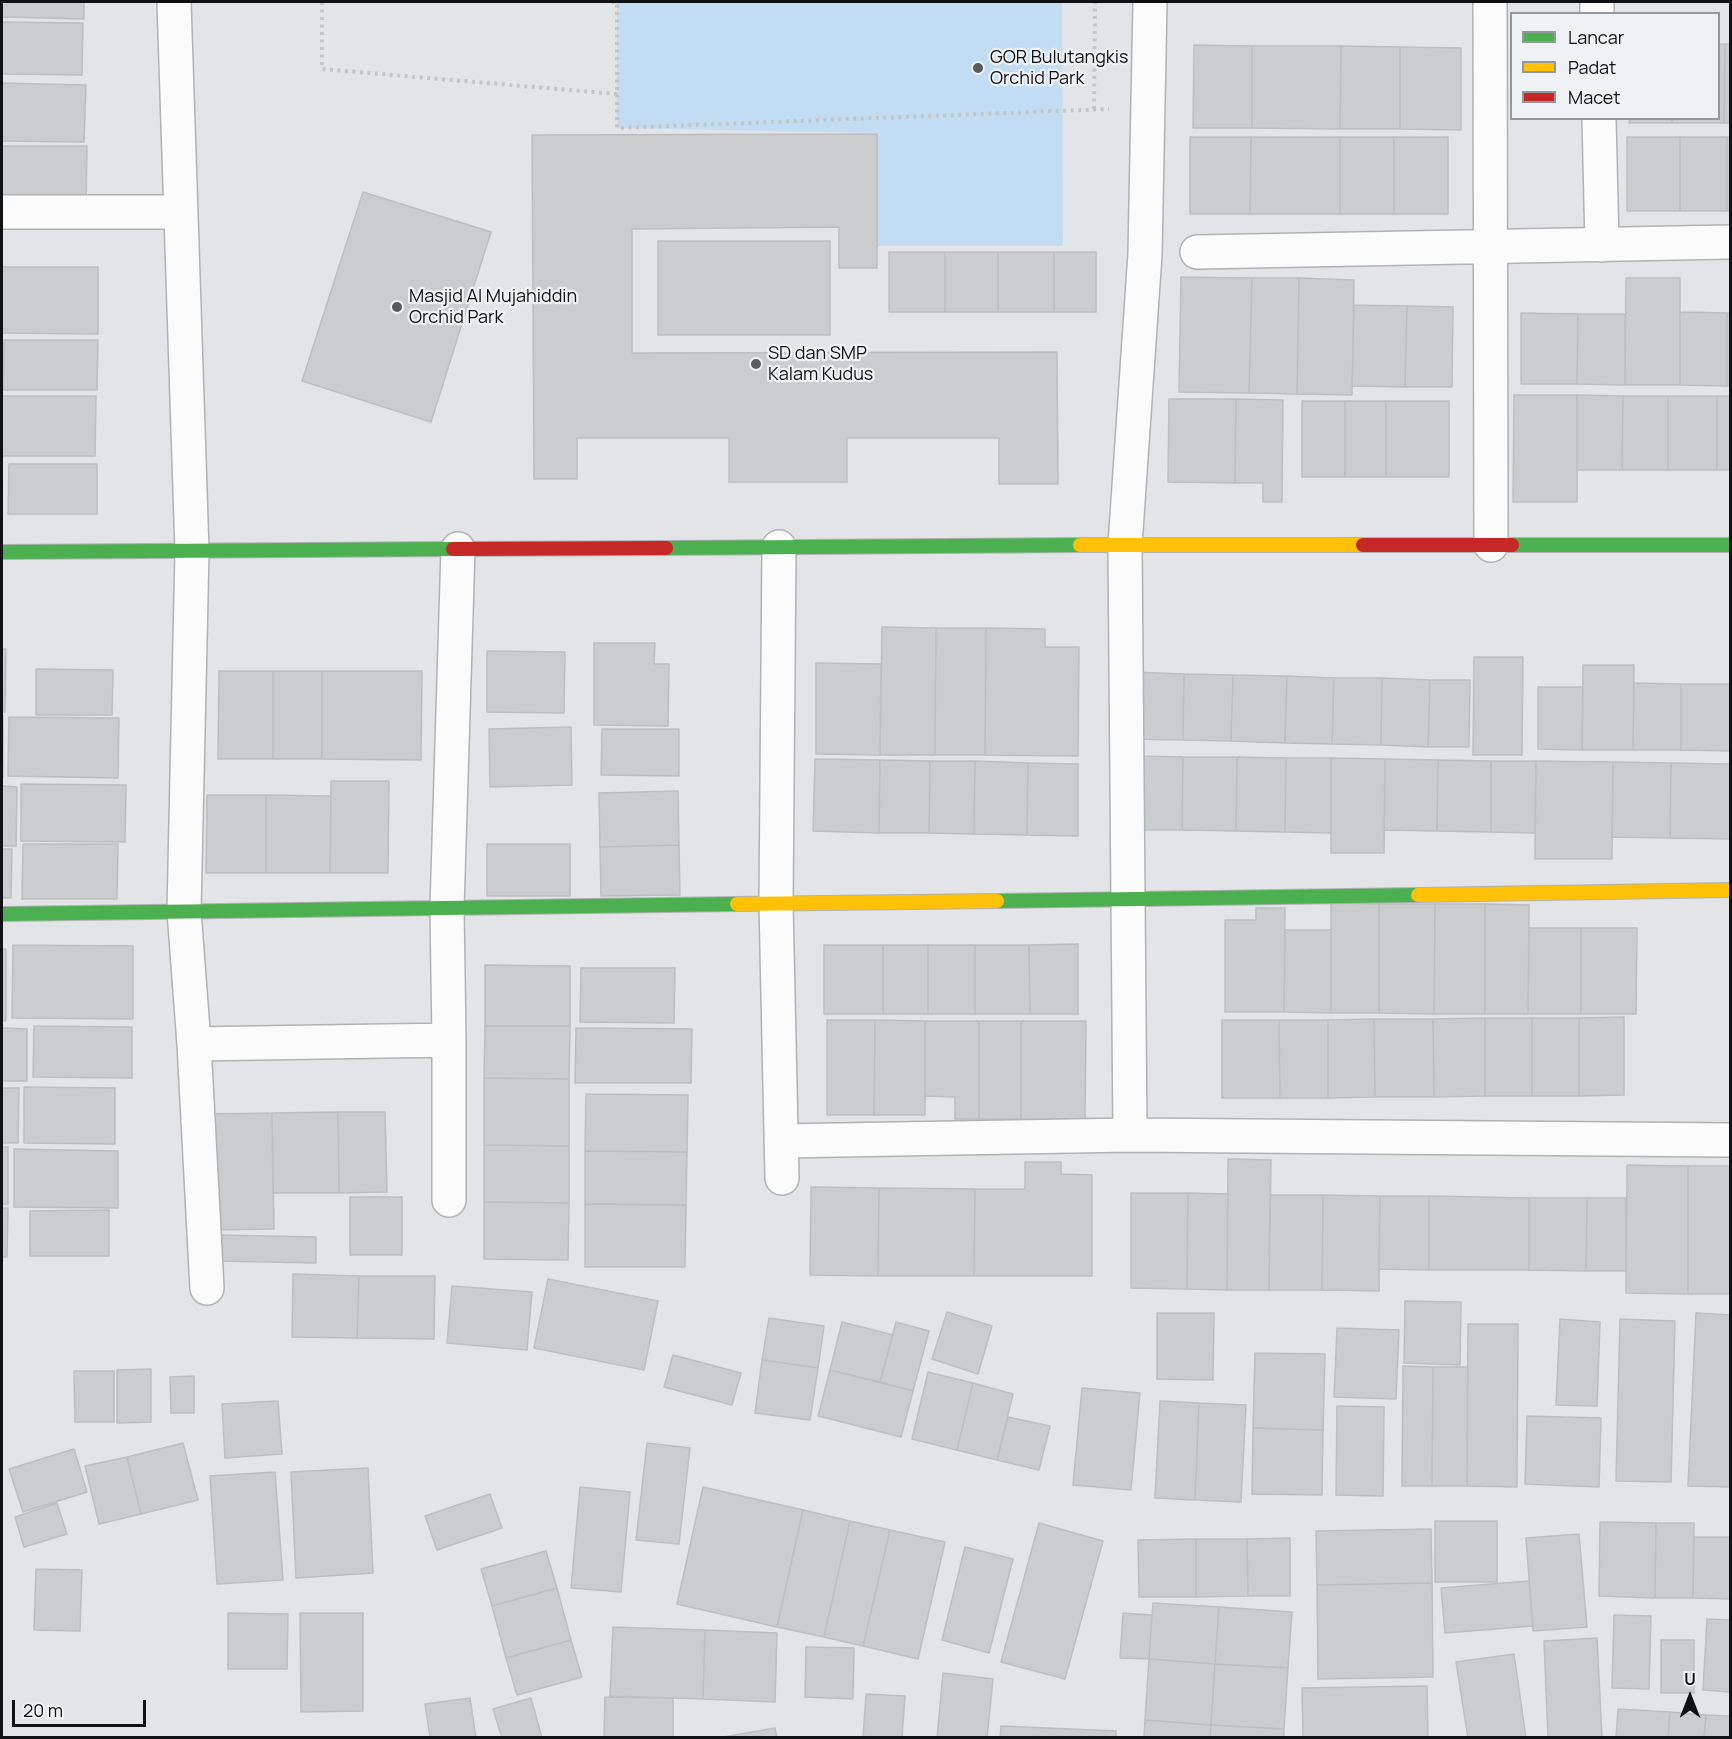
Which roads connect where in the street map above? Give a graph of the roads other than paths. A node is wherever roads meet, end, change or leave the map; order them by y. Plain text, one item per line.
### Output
1 (174, 2) edge
2 (1150, 2) edge
3 (1490, 2) edge
4 (1599, 120) edge
5 (2, 212) edge
6 (180, 212) junction
7 (1731, 242) edge
8 (1602, 245) junction
9 (1491, 247) junction
10 (1197, 252) dead end
11 (1125, 545) junction
12 (1491, 545) junction
13 (1731, 545) edge
14 (779, 547) junction
15 (458, 549) junction
16 (192, 551) junction
17 (2, 552) edge
18 (1731, 890) edge
19 (1128, 899) junction
20 (776, 903) junction
21 (447, 908) junction
22 (184, 911) junction
23 (2, 914) edge
24 (449, 1040) junction
25 (194, 1044) junction
26 (1130, 1135) junction
27 (1731, 1140) edge
28 (781, 1141) junction
29 (782, 1178) dead end
30 (449, 1200) dead end
31 (207, 1287) dead end

1 - 6 street
2 - 11 street
3 - 9 street
4 - 8 street
5 - 6 street
6 - 16 street
7 - 8 street
8 - 9 street
9 - 10 street
9 - 12 street
11 - 12 street
11 - 14 street
11 - 19 street
12 - 13 street
14 - 15 street
14 - 20 street
15 - 16 street
15 - 21 street
16 - 17 street
16 - 22 street
18 - 19 street
19 - 20 street
19 - 26 street
20 - 21 street
20 - 28 street
21 - 22 street
21 - 24 street
22 - 23 street
22 - 25 street
24 - 25 street
24 - 30 street
25 - 31 street
26 - 27 street
26 - 28 street
28 - 29 street

